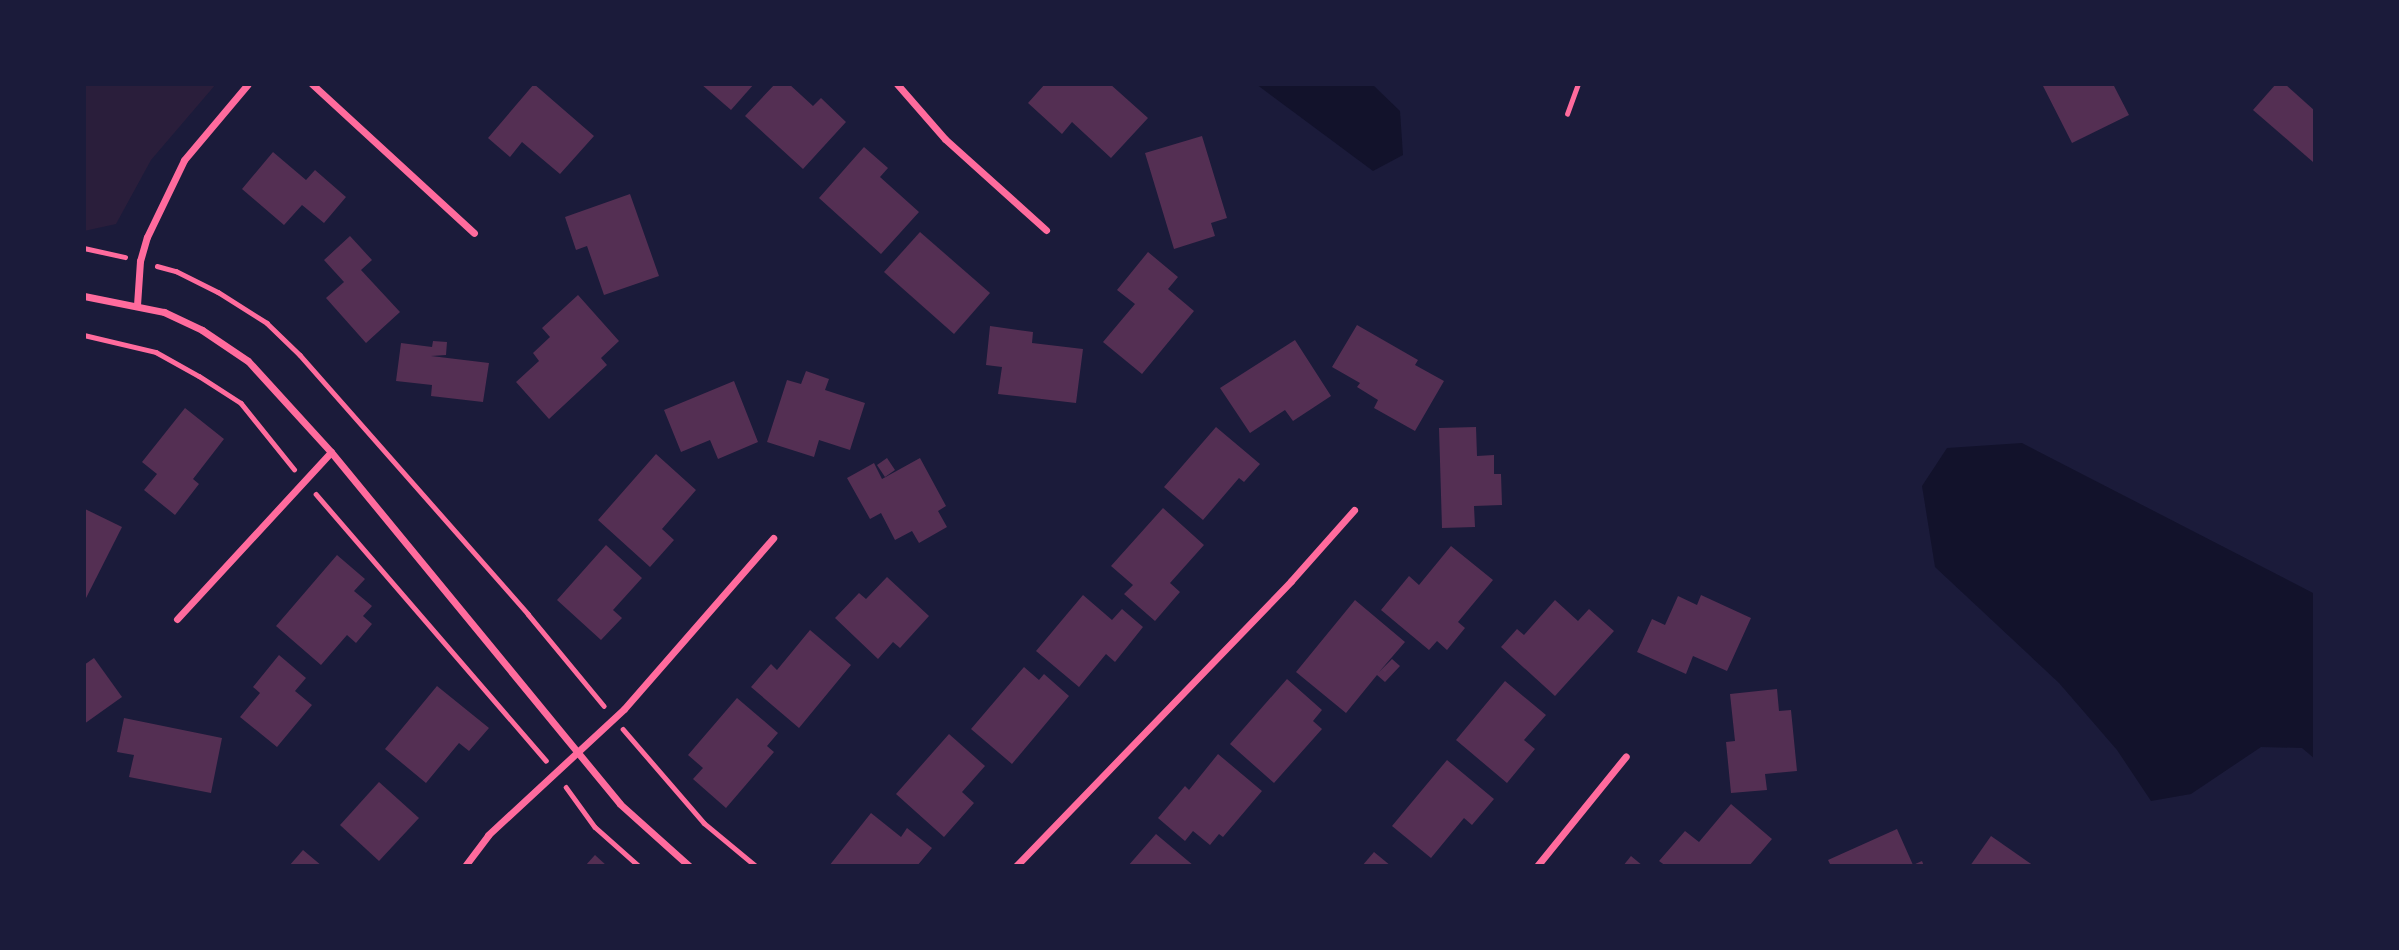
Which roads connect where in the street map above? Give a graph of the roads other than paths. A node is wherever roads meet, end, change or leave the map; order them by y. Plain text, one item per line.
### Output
1 (248, 84) edge
2 (312, 84) edge
3 (897, 84) edge
4 (1046, 230) dead end
5 (474, 233) dead end
6 (84, 296) edge
7 (137, 305) junction
8 (331, 452) junction
9 (1354, 510) dead end
10 (773, 538) dead end
11 (177, 619) dead end
12 (578, 752) junction
13 (1626, 756) dead end
14 (465, 866) edge
15 (689, 866) edge
16 (1016, 866) edge
17 (1537, 866) edge

1 - 7 street
2 - 5 street
3 - 4 street
6 - 7 street
7 - 8 street
8 - 11 street
8 - 12 street
9 - 16 street
10 - 12 street
12 - 14 street
12 - 15 street
13 - 17 street

